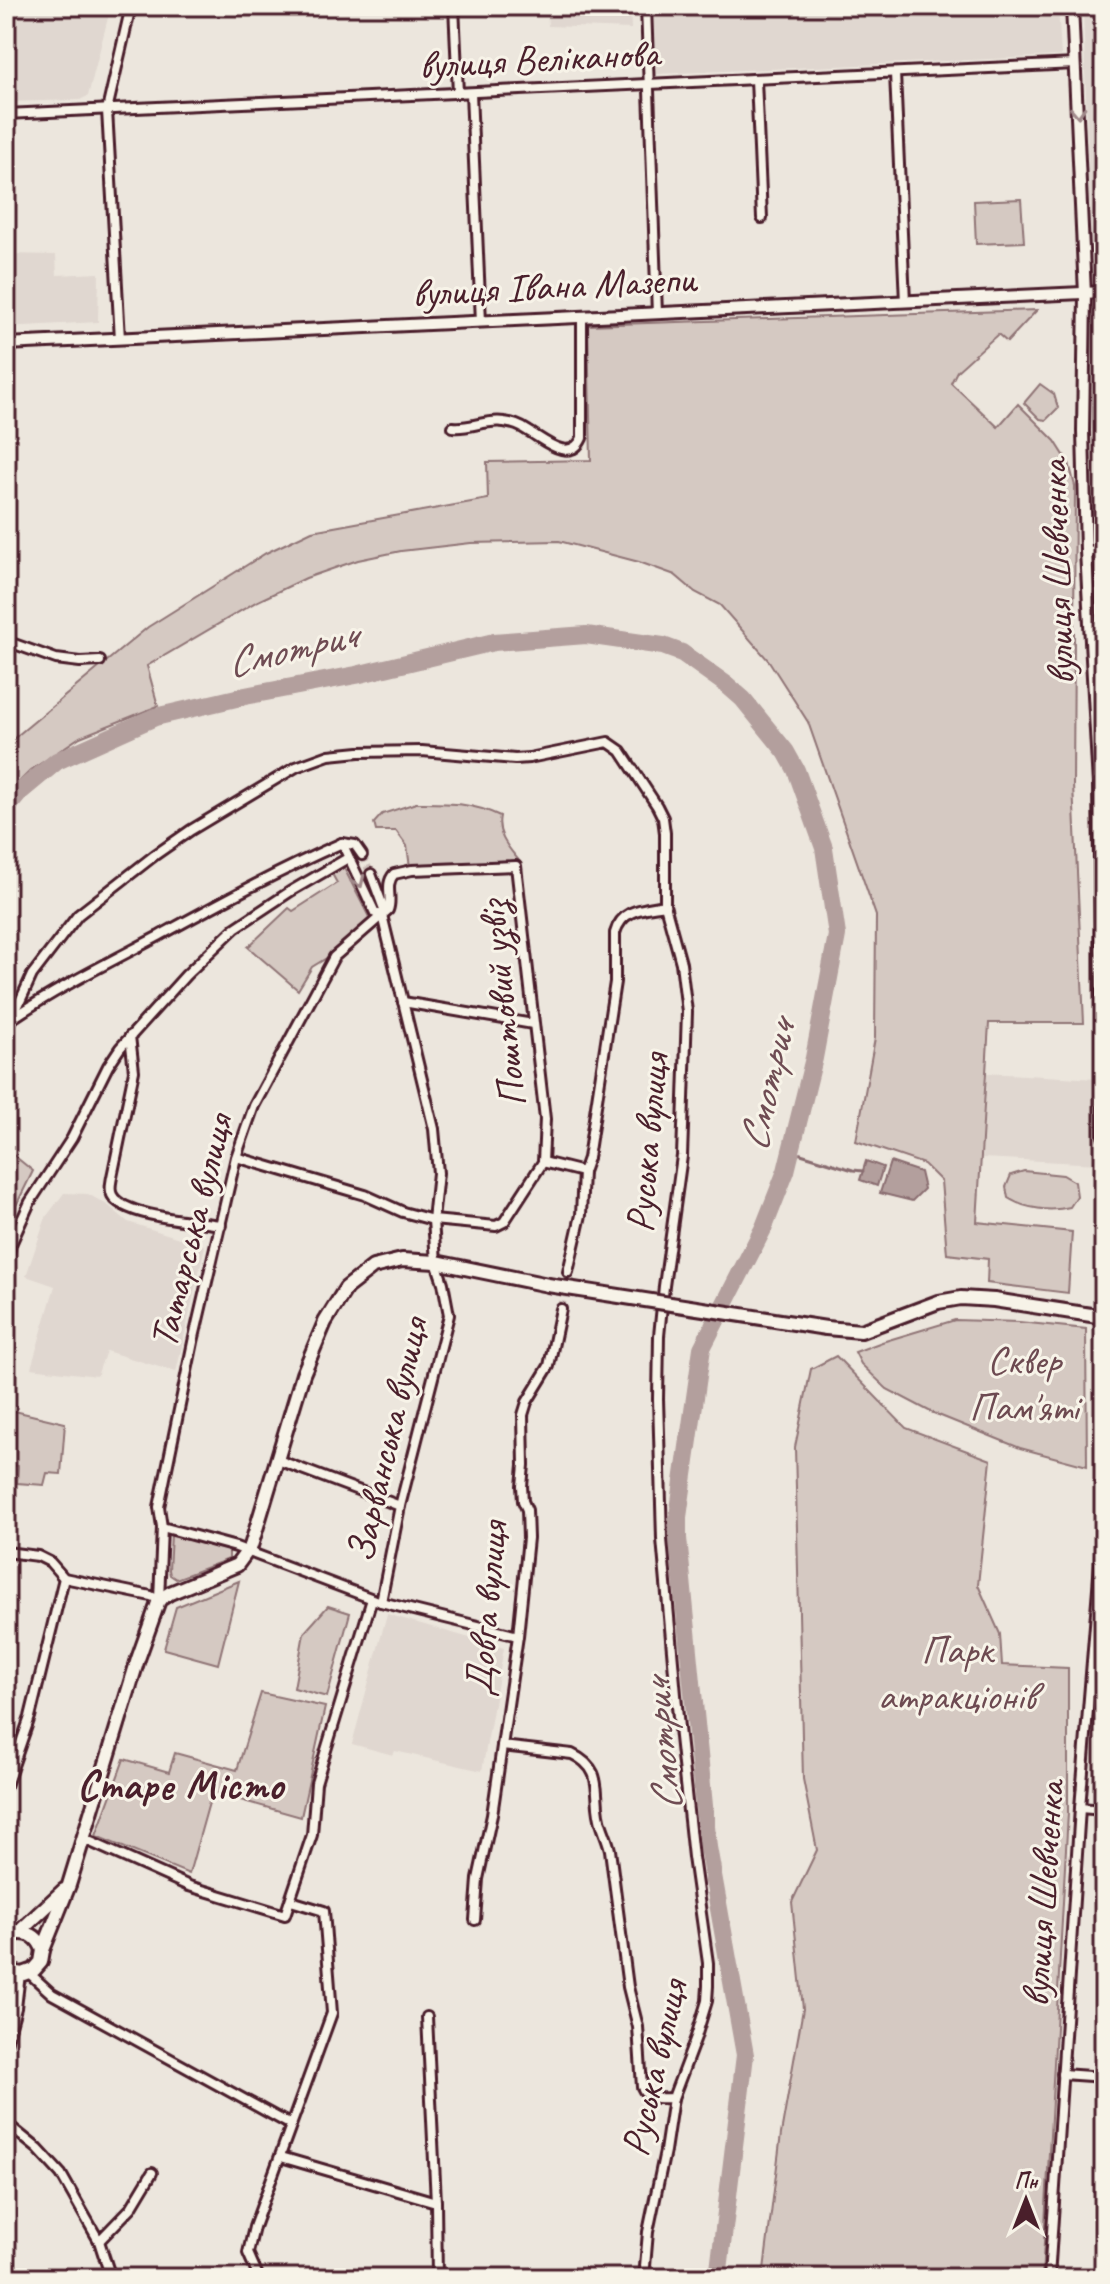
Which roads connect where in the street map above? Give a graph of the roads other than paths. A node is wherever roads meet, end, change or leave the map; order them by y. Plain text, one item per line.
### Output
1 (131, 6) edge
2 (454, 6) edge
3 (646, 6) edge
4 (1072, 6) edge
5 (1075, 64) junction
6 (895, 73) junction
7 (756, 79) junction
8 (649, 84) junction
9 (458, 93) junction
10 (471, 93) junction
11 (107, 110) junction
12 (6, 114) edge
13 (762, 218) dead end
14 (1104, 292) edge
15 (1085, 294) junction
16 (905, 302) junction
17 (657, 314) junction
18 (582, 317) junction
19 (481, 322) junction
20 (120, 339) junction
21 (6, 344) edge
22 (453, 427) dead end
23 (1104, 550) edge
24 (1086, 551) junction
25 (6, 641) edge
26 (100, 661) dead end
27 (1101, 784) edge
28 (342, 843) junction
29 (362, 855) tunnel mouth
30 (348, 858) junction
31 (371, 874) tunnel mouth
32 (665, 905) junction
33 (382, 915) junction
34 (403, 1002) junction
35 (12, 1019) junction
36 (533, 1024) junction
37 (6, 1032) edge
38 (130, 1036) junction
39 (1103, 1069) edge
40 (1104, 1136) edge
41 (236, 1157) junction
42 (543, 1162) junction
43 (583, 1172) junction
44 (433, 1220) junction
45 (221, 1225) junction
46 (436, 1262) junction
47 (6, 1265) edge
48 (568, 1272) tunnel mouth
49 (561, 1309) tunnel mouth
50 (1104, 1317) edge
51 (278, 1460) junction
52 (400, 1506) junction
53 (1104, 1515) edge
54 (162, 1527) junction
55 (6, 1552) edge
56 (247, 1553) junction
57 (64, 1578) junction
58 (159, 1600) junction
59 (377, 1600) junction
60 (518, 1636) junction
61 (502, 1746) junction
62 (6, 1786) edge
63 (1080, 1808) junction
64 (1104, 1810) edge
65 (84, 1839) junction
66 (69, 1885) junction
67 (291, 1901) junction
68 (475, 1920) dead end
69 (18, 1933) junction
70 (6, 1940) edge
71 (43, 1950) junction
72 (14, 1970) edge
73 (427, 2017) dead end
74 (6, 2044) edge
75 (1062, 2074) junction
76 (1104, 2077) edge
77 (673, 2098) junction
78 (6, 2123) edge
79 (291, 2125) junction
80 (281, 2157) junction
81 (152, 2173) dead end
82 (436, 2202) junction
83 (99, 2241) junction
84 (111, 2278) edge
85 (258, 2278) edge
86 (437, 2278) edge
87 (644, 2278) edge
88 (1049, 2278) edge

1 - 11 street
2 - 9 street
3 - 8 street
4 - 5 street, вулиця Шевченка
5 - 6 street, вулиця Веліканова
5 -> 15 street, вулиця Шевченка
6 - 7 street, вулиця Веліканова
6 - 16 street
7 - 8 street, вулиця Веліканова
7 - 13 street
8 - 10 street, вулиця Веліканова
8 - 17 street
9 - 10 street, вулиця Веліканова
9 - 11 street, вулиця Веліканова
10 - 19 street
11 - 12 street, вулиця Веліканова
11 - 20 street
14 - 15 street, вулиця Івана Мазепи
15 - 16 street, вулиця Івана Мазепи
15 - 24 street, вулиця Шевченка
16 - 17 street, вулиця Івана Мазепи
17 - 18 street, вулиця Івана Мазепи
18 - 19 street, вулиця Івана Мазепи
18 - 22 street
19 - 20 street, вулиця Івана Мазепи
20 - 21 street, вулиця Івана Мазепи
23 - 24 street
24 - 27 street, вулиця Шевченка
25 - 26 street
27 - 39 street, вулиця Шевченка
28 - 29 street
28 - 30 street
28 - 35 street
30 -> 33 street
30 - 38 street
31 - 33 street, Зарванська вулиця
32 - 35 street, Руська вулиця
32 - 43 street
32 - 77 street, Руська вулиця
33 - 34 street, Зарванська вулиця
33 - 36 street, Поштовий узвіз
33 - 41 street, Татарська вулиця
34 - 36 street
34 - 44 street, Зарванська вулиця
35 - 37 street, Руська вулиця
36 - 42 street, Поштовий узвіз
38 - 45 street
38 - 47 street
39 - 40 street, вулиця Шевченка
41 - 44 street
41 - 45 street, Татарська вулиця
42 - 43 street
42 - 44 street, Поштовий узвіз
43 - 48 street
44 - 46 street, Зарванська вулиця
45 - 54 street, Татарська вулиця
46 - 50 main road, bridge
46 - 51 main road
46 - 52 street, Зарванська вулиця
49 - 60 street, Довга вулиця
51 - 52 street
51 - 56 main road
52 - 59 street, Зарванська вулиця
53 - 63 street, вулиця Шевченка
54 - 56 street
54 - 58 street, Татарська вулиця
55 - 57 street
56 - 58 main road
56 - 59 street
57 - 58 street
57 - 62 street
58 - 65 main road
59 - 60 street
59 - 67 street, Зарванська вулиця
60 - 61 street, Довга вулиця
61 - 68 street, Довга вулиця
61 - 77 street
63 - 64 street
63 - 75 street, вулиця Шевченка
65 - 66 main road
65 - 67 street
66 - 69 main road
66 - 71 main road
67 - 79 street
69 - 70 main road
69 - 71 main road
71 - 72 main road
72 - 74 street
72 - 79 street
73 - 82 street
75 - 76 street
75 - 88 street, вулиця Шевченка
77 - 87 street, Руська вулиця
78 - 83 street
79 - 80 street
80 - 82 street
80 - 85 street
81 - 83 street
82 - 86 street
83 - 84 street

